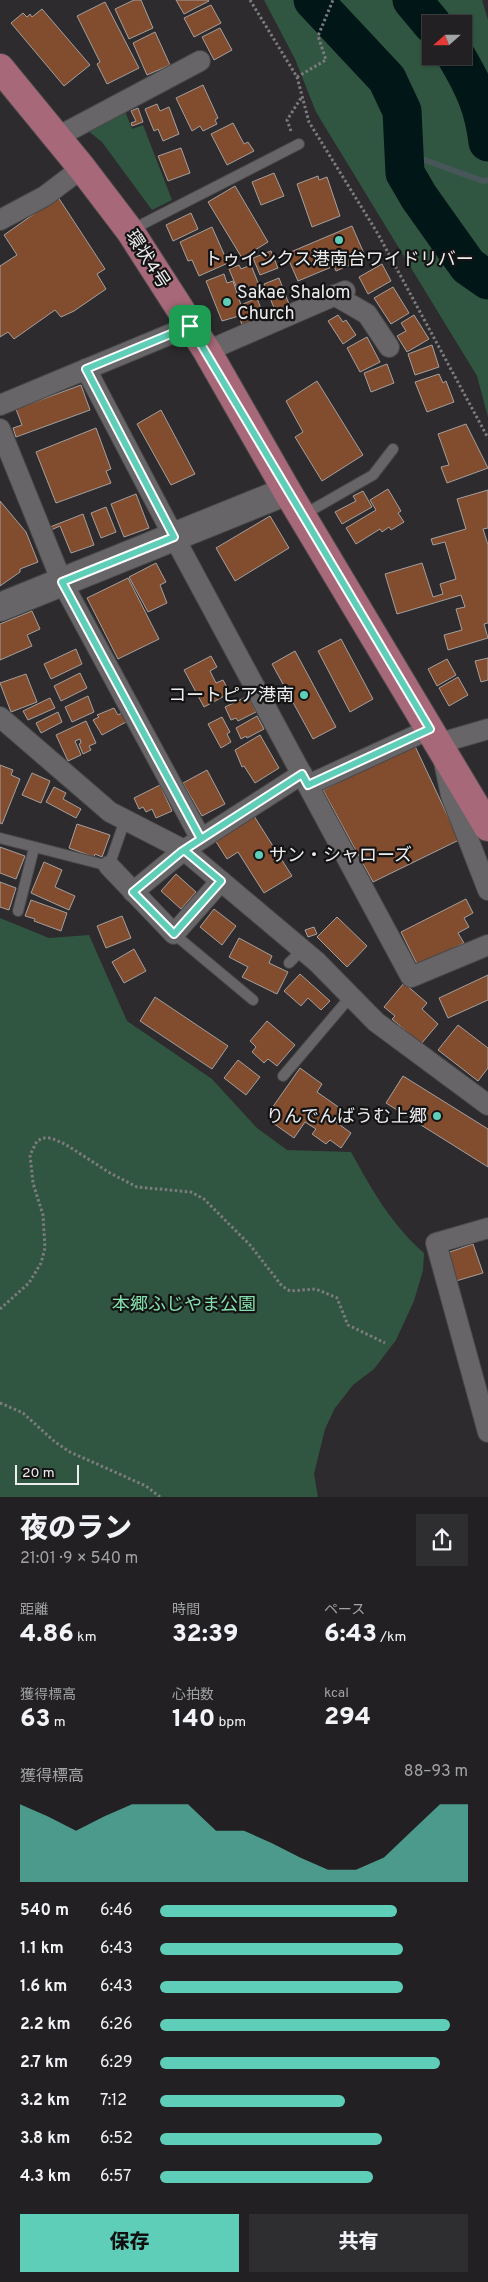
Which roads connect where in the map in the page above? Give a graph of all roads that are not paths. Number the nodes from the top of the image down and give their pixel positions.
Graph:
1 (200, 61) dead end
2 (0, 68) edge
3 (57, 137) junction
4 (299, 144) dead end
5 (82, 168) junction
6 (0, 220) edge
7 (130, 231) junction
8 (190, 326) junction
9 (389, 347) dead end
10 (207, 351) junction
11 (86, 369) junction
12 (0, 405) edge
13 (0, 429) edge
14 (393, 449) dead end
15 (288, 492) junction
16 (302, 516) junction
17 (174, 537) junction
18 (62, 582) junction
19 (0, 607) edge
20 (0, 717) edge
21 (488, 728) edge
22 (435, 736) junction
23 (305, 780) junction
24 (125, 820) junction
25 (488, 827) edge
26 (0, 838) edge
27 (189, 847) junction
28 (34, 848) junction
29 (109, 866) junction
30 (220, 882) junction
31 (488, 890) edge
32 (133, 892) junction
33 (18, 911) dead end
34 (174, 934) junction
35 (488, 945) edge
36 (350, 997) junction
37 (253, 1000) dead end
38 (283, 1076) dead end
39 (488, 1105) edge
40 (488, 1228) edge
41 (488, 1432) edge

1 - 3 street
2 - 3 main road, 環状4号
3 - 5 main road, 環状4号
4 - 7 lane
5 - 6 street
5 - 7 main road, 環状4号
7 - 8 main road, 環状4号
8 - 10 main road, 環状4号
8 - 11 street
9 - 10 street
10 - 15 main road, 環状4号
11 - 12 street
11 - 17 street
13 - 18 street
14 - 16 lane
15 - 16 main road, 環状4号
15 - 17 street
16 - 22 main road, 環状4号
17 - 18 street
17 - 23 street
18 - 19 street
18 - 27 street
20 - 24 street
21 - 22 street
22 - 23 street
22 - 25 main road, 環状4号
22 - 31 street
23 - 27 street
23 - 35 street
24 - 27 street
24 - 29 lane
26 - 28 lane
27 - 30 street
27 - 32 street
28 - 29 lane
28 - 33 lane
29 - 32 street
30 - 34 street
30 - 36 street
32 - 34 street
34 - 37 lane
36 - 38 lane
36 - 39 street
40 - 41 street

